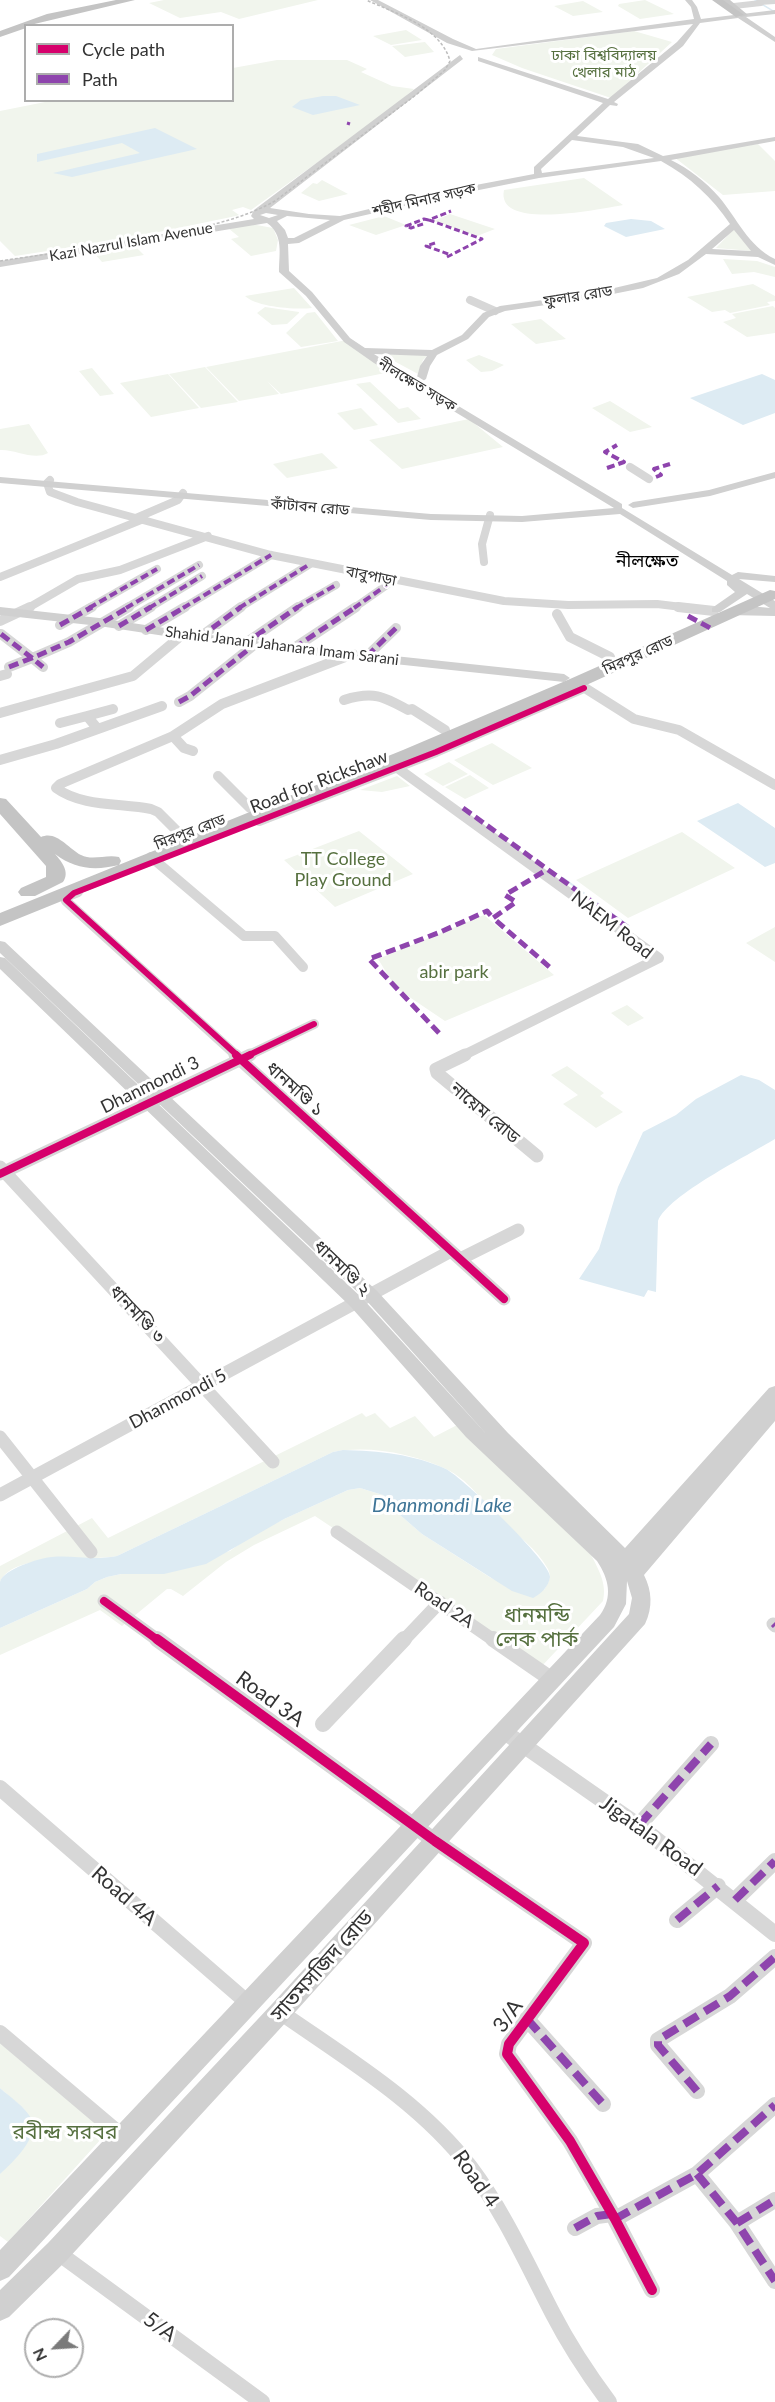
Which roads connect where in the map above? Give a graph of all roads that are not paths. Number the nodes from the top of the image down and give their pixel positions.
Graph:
1 (130, 0) edge
2 (143, 0) edge
3 (366, 0) edge
4 (373, 0) edge
5 (688, 0) edge
6 (721, 0) edge
7 (775, 1) edge
8 (760, 3) edge
9 (774, 13) edge
10 (741, 15) junction
11 (699, 22) junction
12 (34, 24) edge
13 (24, 27) edge
14 (0, 37) edge
15 (775, 38) edge
16 (475, 55) junction
17 (612, 103) junction
18 (572, 138) junction
19 (775, 138) edge
20 (665, 156) junction
21 (540, 177) junction
22 (286, 195) junction
23 (271, 215) junction
24 (337, 218) junction
25 (734, 225) junction
26 (291, 241) junction
27 (706, 251) junction
28 (758, 254) junction
29 (0, 262) edge
30 (775, 262) edge
31 (470, 300) dead end
32 (325, 308) junction
33 (495, 310) junction
34 (366, 351) junction
35 (434, 353) junction
36 (418, 380) junction
37 (630, 467) dead end
38 (775, 475) edge
39 (0, 478) edge
40 (649, 478) dead end
41 (49, 481) junction
42 (775, 481) edge
43 (182, 495) junction
44 (626, 508) junction
45 (490, 517) junction
46 (138, 519) junction
47 (208, 536) junction
48 (271, 555) junction
49 (484, 562) dead end
50 (310, 564) junction
51 (706, 564) junction
52 (199, 565) dead end
53 (157, 569) dead end
54 (202, 576) dead end
55 (738, 576) junction
56 (0, 577) edge
57 (394, 580) junction
58 (336, 585) dead end
59 (770, 595) edge
60 (0, 611) edge
61 (721, 611) junction
62 (19, 613) junction
63 (557, 615) dead end
64 (0, 621) edge
65 (66, 622) junction
66 (99, 622) junction
67 (119, 626) junction
68 (396, 628) dead end
69 (146, 630) junction
70 (1, 634) edge
71 (182, 635) junction
72 (200, 637) junction
73 (249, 644) junction
74 (294, 648) junction
75 (353, 654) junction
76 (367, 656) junction
77 (610, 657) junction
78 (32, 658) junction
79 (43, 667) dead end
80 (5, 672) edge
81 (575, 683) junction
82 (344, 700) dead end
83 (178, 702) dead end
84 (162, 706) dead end
85 (114, 709) dead end
86 (0, 713) edge
87 (87, 716) junction
88 (60, 723) dead end
89 (96, 728) junction
90 (445, 730) junction
91 (173, 736) junction
92 (193, 751) dead end
93 (0, 760) edge
94 (388, 762) junction
95 (218, 776) dead end
96 (0, 784) edge
97 (775, 785) edge
98 (0, 803) edge
99 (246, 804) junction
100 (177, 831) junction
101 (48, 840) junction
102 (153, 859) junction
103 (112, 861) junction
104 (82, 879) junction
105 (0, 904) edge
106 (0, 920) edge
107 (0, 945) edge
108 (0, 961) edge
109 (303, 967) dead end
110 (314, 1024) dead end
111 (240, 1059) junction
112 (436, 1070) joint
113 (154, 1100) junction
114 (537, 1156) dead end
115 (2, 1171) edge
116 (518, 1230) dead end
117 (455, 1255) junction
118 (364, 1299) junction
119 (504, 1299) dead end
120 (204, 1385) junction
121 (775, 1393) edge
122 (768, 1411) edge
123 (0, 1437) edge
124 (273, 1462) dead end
125 (33, 1477) junction
126 (0, 1495) edge
127 (337, 1532) dead end
128 (91, 1552) dead end
129 (625, 1569) junction
130 (104, 1601) dead end
131 (440, 1602) junction
132 (638, 1618) joint
133 (551, 1679) junction
134 (322, 1724) dead end
135 (503, 1731) junction
136 (523, 1744) junction
137 (711, 1744) dead end
138 (0, 1788) edge
139 (639, 1825) junction
140 (414, 1826) junction
141 (435, 1841) junction
142 (775, 1861) edge
143 (718, 1886) junction
144 (735, 1900) junction
145 (677, 1920) dead end
146 (775, 1934) edge
147 (584, 1943) joint
148 (775, 1957) edge
149 (248, 2003) junction
150 (280, 2012) junction
151 (527, 2019) junction
152 (0, 2032) edge
153 (697, 2091) dead end
154 (603, 2104) dead end
155 (775, 2105) edge
156 (123, 2137) junction
157 (697, 2174) junction
158 (775, 2200) edge
159 (614, 2216) junction
160 (736, 2223) junction
161 (574, 2228) dead end
162 (57, 2252) junction
163 (0, 2268) edge
164 (775, 2281) edge
165 (652, 2290) dead end
166 (0, 2308) edge
167 (262, 2402) edge
168 (609, 2402) edge

1 - 14 highway
2 - 12 highway
3 - 16 main road
4 - 16 main road
5 - 11 main road
6 - 10 highway
7 - 8 street
8 - 9 street
8 - 10 street
9 - 10 main road
10 - 11 main road
10 - 15 main road
11 - 16 main road
11 - 17 main road
13 - 14 highway
16 - 17 main road
16 - 22 main road, Kazi Nazrul Islam Avenue
17 - 18 main road
18 - 20 main road
18 - 21 main road
19 - 20 main road, শহীদ মিনার সড়ক
20 - 21 main road, শহীদ মিনার সড়ক
20 - 25 main road
21 - 24 main road, শহীদ মিনার সড়ক
22 - 23 main road, Kazi Nazrul Islam Avenue
22 - 23 main road, Kazi Nazrul Islam Avenue
23 - 24 main road, শহীদ মিনার সড়ক
23 - 26 main road
23 - 29 main road, Kazi Nazrul Islam Avenue
24 - 26 main road, শহীদ মিনার সড়ক
25 - 27 main road, ফুলার রোড
25 - 28 main road
26 - 32 main road, নীলক্ষেত সড়ক
26 - 32 main road, নীলক্ষেত সড়ক
27 - 28 main road
27 - 33 main road, ফুলার রোড
28 - 30 main road
31 - 33 street
32 - 34 main road, নীলক্ষেত সড়ক
33 - 35 main road
34 - 35 main road
34 - 36 main road, নীলক্ষেত সড়ক
35 - 36 main road
36 - 44 main road, নীলক্ষেত সড়ক
37 - 40 street
38 - 44 main road
39 - 41 main road, কাঁটাবন রোড
41 - 43 main road, কাঁটাবন রোড
41 - 46 street, বাবুপাড়া
42 - 44 main road
43 - 45 main road, কাঁটাবন রোড
43 - 46 street
44 - 45 main road, কাঁটাবন রোড
44 - 51 main road
44 - 55 main road, নীলক্ষেত সড়ক
45 - 49 street
46 - 47 street, বাবুপাড়া
46 - 56 street
47 - 48 street, বাবুপাড়া
47 - 62 street
48 - 50 street, বাবুপাড়া
48 - 69 street
50 - 57 street, বাবুপাড়া
50 - 72 street
51 - 59 main road
51 - 61 main road
52 - 66 street
53 - 65 street
54 - 67 street
55 - 59 main road
55 - 59 main road, নীলক্ষেত সড়ক
57 - 61 street, বাবুপাড়া
57 - 74 street
58 - 73 street
59 - 61 highway, মিরপুর রোড
60 - 62 main road, Shahid Janani Jahanara Imam Sarani
61 - 77 highway, মিরপুর রোড
61 - 81 highway, মিরপুর রোড
62 - 64 street
62 - 65 main road, Shahid Janani Jahanara Imam Sarani
63 - 77 street
65 - 66 main road, Shahid Janani Jahanara Imam Sarani
66 - 67 main road, Shahid Janani Jahanara Imam Sarani
66 - 78 street
67 - 69 main road, Shahid Janani Jahanara Imam Sarani
68 - 76 street
69 - 71 main road, Shahid Janani Jahanara Imam Sarani
70 - 78 street
71 - 72 main road, Shahid Janani Jahanara Imam Sarani
71 - 86 street
72 - 73 main road, Shahid Janani Jahanara Imam Sarani
73 - 74 main road, Shahid Janani Jahanara Imam Sarani
73 - 83 street
74 - 75 main road, Shahid Janani Jahanara Imam Sarani
75 - 76 main road, Shahid Janani Jahanara Imam Sarani
75 - 91 street
76 - 81 main road, Shahid Janani Jahanara Imam Sarani
77 - 81 highway, মিরপুর রোড
78 - 79 street
78 - 80 street
81 - 90 highway, মিরপুর রোড
81 - 94 highway, মিরপুর রোড
81 - 97 street
82 - 90 street
84 - 89 street
85 - 87 street
87 - 88 street
87 - 89 street
89 - 93 street
90 - 94 highway, মিরপুর রোড
91 - 92 street
91 - 100 street
94 - 99 highway, মিরপুর রোড
94 - 102 highway, মিরপুর রোড
94 - 112 street, NAEM Road
95 - 99 street
96 - 101 highway
98 - 105 highway
99 - 100 highway, মিরপুর রোড
100 - 103 highway, মিরপুর রোড
101 - 103 highway
101 - 104 highway
102 - 104 highway, মিরপুর রোড
102 - 109 street
102 - 111 street, ধানমণ্ডি ১
103 - 104 highway, মিরপুর রোড
104 - 105 highway, মিরপুর রোড
104 - 106 highway, মিরপুর রোড
107 - 113 main road, ধানমণ্ডি ২
108 - 113 main road, ধানমণ্ডি ২
110 - 111 street, Dhanmondi 3
111 - 113 street, Dhanmondi 3
111 - 117 street, ধানমণ্ডি ১
112 - 114 street, নায়েম রোড
113 - 115 street, Dhanmondi 3
113 - 118 main road, ধানমণ্ডি ২
115 - 120 street, ধানমণ্ডি ৩
116 - 117 street, Dhanmondi 5
117 - 118 street, Dhanmondi 5
117 - 119 street, ধানমণ্ডি ১
118 - 120 street, Dhanmondi 5
118 - 129 main road, ধানমণ্ডি ২
120 - 124 street, ধানমণ্ডি ৩
120 - 125 street, Dhanmondi 5
121 - 122 main road
122 - 129 main road
123 - 125 street
125 - 126 street, Dhanmondi 5
125 - 128 street
127 - 131 street, Road 2A
129 - 132 main road, ধানমণ্ডি ২
129 - 133 main road, সাতমসজিদ রোড
130 - 140 street, Road 3A
131 - 133 street, Road 2A
131 - 134 street
132 - 136 main road, সাতমসজিদ রোড
133 - 135 main road, সাতমসজিদ রোড
135 - 136 street, Jigatala Road
135 - 140 main road, সাতমসজিদ রোড
136 - 139 street, Jigatala Road
136 - 141 main road, সাতমসজিদ রোড
137 - 139 street
138 - 149 street, Road 4A
139 - 143 street, Jigatala Road
140 - 141 street, Road 3A
140 - 149 main road, সাতমসজিদ রোড
141 - 147 street, Road 3A
141 - 150 main road, সাতমসজিদ রোড
142 - 144 street
143 - 144 street, Jigatala Road
143 - 145 street
144 - 146 street, Jigatala Road
147 - 151 street, 3/A
148 - 153 street
149 - 156 main road, সাতমসজিদ রোড
150 - 162 main road, সাতমসজিদ রোড
150 - 168 street, Road 4
151 - 154 street
151 - 159 street, 3/A
152 - 156 street
155 - 157 street
156 - 163 main road, সাতমসজিদ রোড
157 - 159 street
157 - 160 street
158 - 160 street
159 - 161 street
159 - 165 street
160 - 164 street
162 - 166 main road, সাতমসজিদ রোড
162 - 167 street, 5/A

